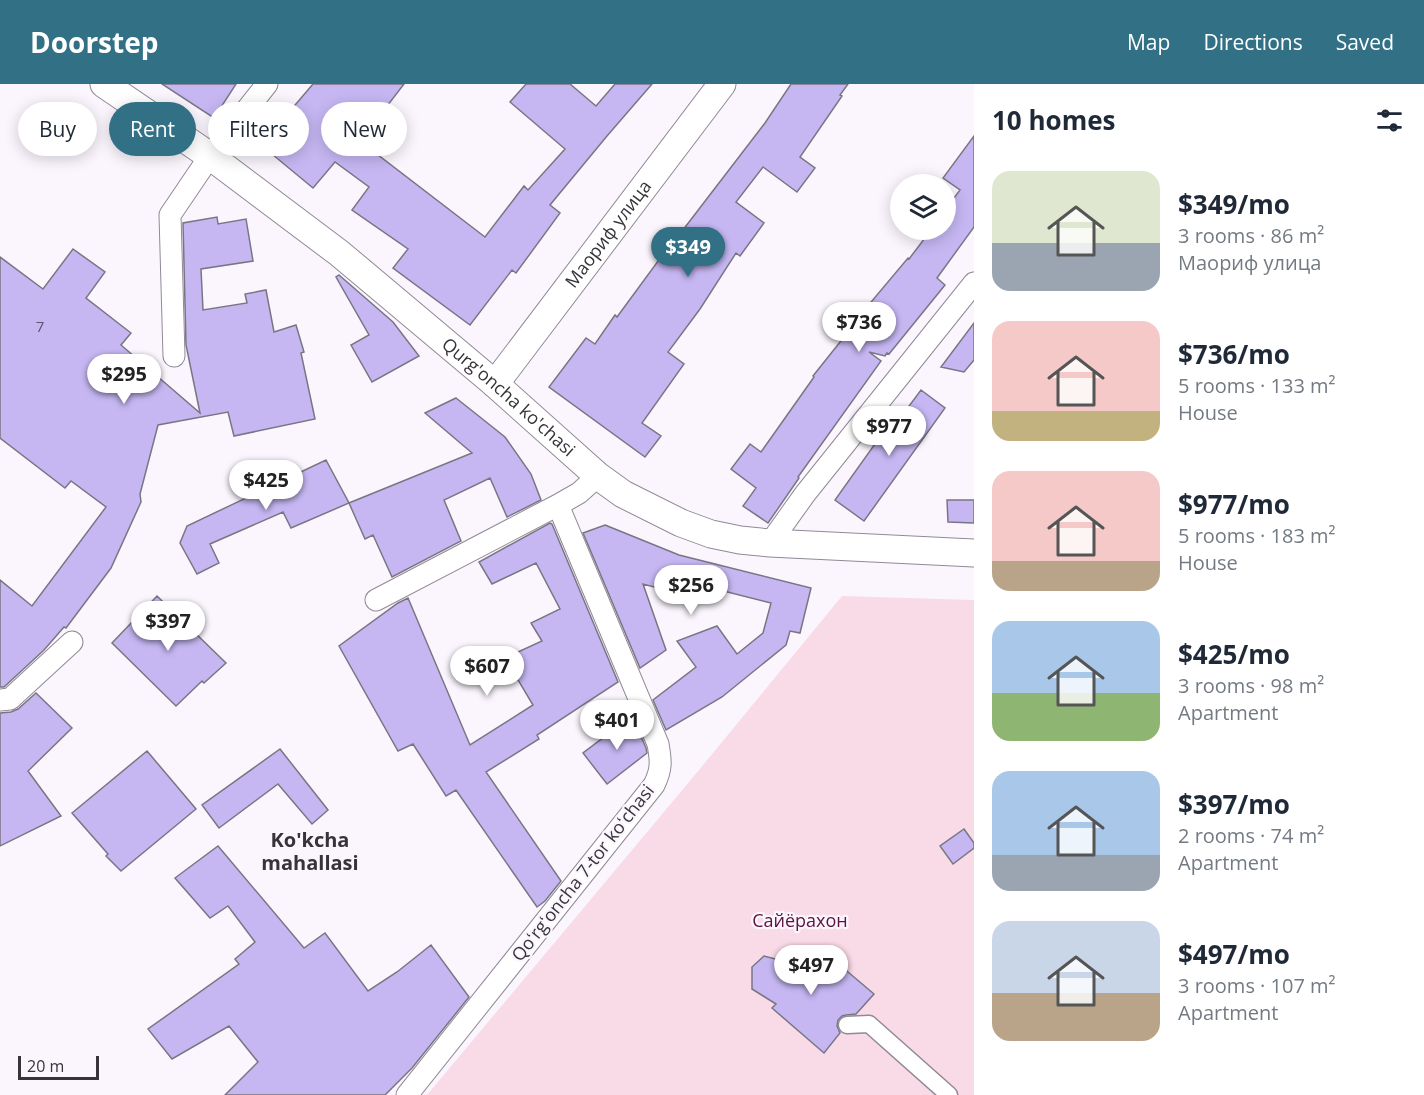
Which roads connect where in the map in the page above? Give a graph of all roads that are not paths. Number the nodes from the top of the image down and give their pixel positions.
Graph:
1 (104, 84) edge
2 (267, 84) edge
3 (722, 84) edge
4 (253, 102) edge
5 (208, 155) edge
6 (210, 156) joint
7 (974, 283) edge
8 (174, 356) dead end
9 (495, 384) junction
10 (598, 476) junction
11 (558, 505) junction
12 (770, 543) junction
13 (974, 553) edge
14 (376, 600) dead end
15 (72, 642) dead end
16 (0, 700) edge
17 (847, 1025) dead end
18 (407, 1095) edge
19 (949, 1095) edge

1 - 5 street, Qurg'oncha ko'chasi
2 - 4 street
3 - 9 street, Маориф улица
6 - 8 street
6 - 9 street, Qurg'oncha ko'chasi
7 - 12 street
9 - 10 street, Qurg'oncha ko'chasi
10 - 11 street
10 - 12 street, Qurg'oncha ko'chasi
11 - 14 street
11 - 18 street, Qoʻrgʻoncha 7-tor koʻchasi
12 - 13 street, Qurg'oncha ko'chasi
15 - 16 street
17 - 19 street

